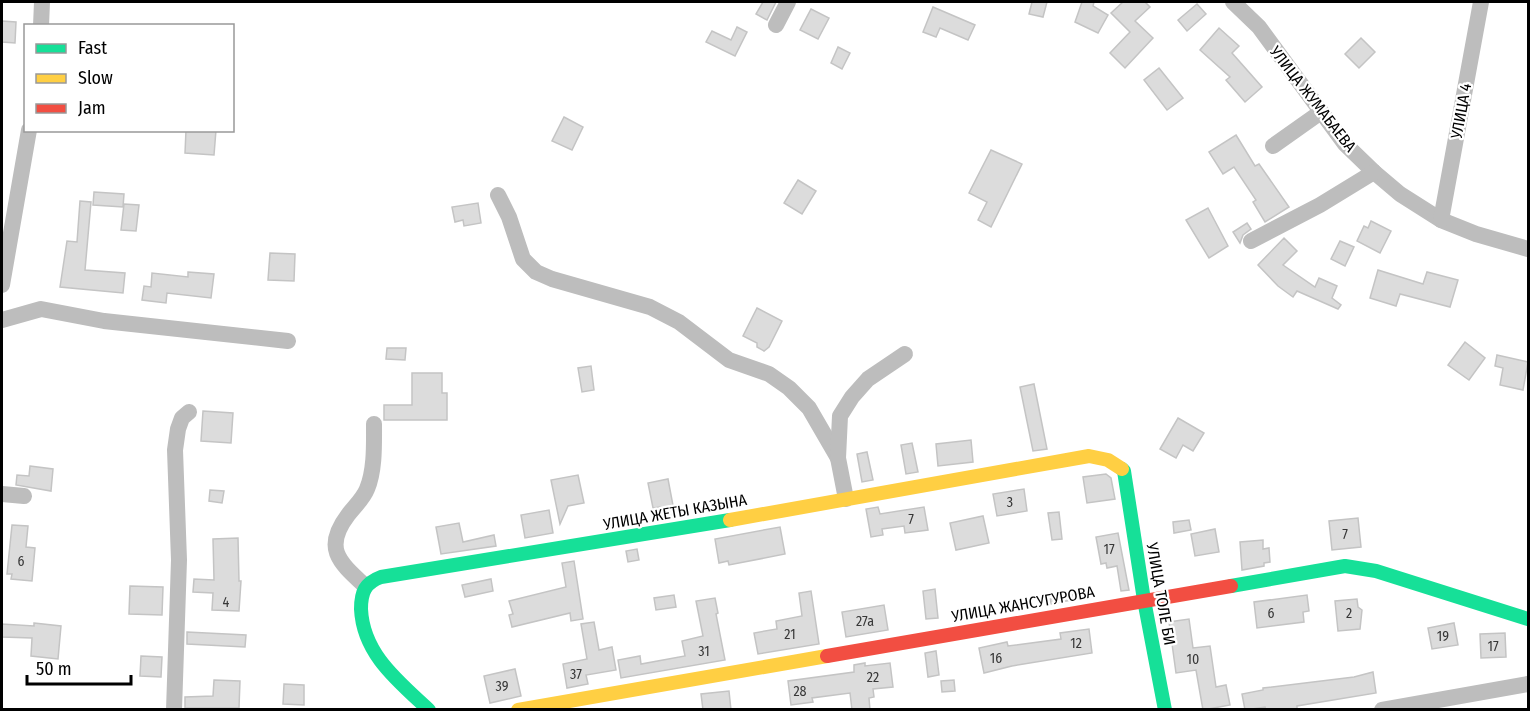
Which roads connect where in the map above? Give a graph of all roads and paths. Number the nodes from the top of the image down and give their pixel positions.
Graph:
1 (42, 2) edge
2 (788, 2) edge
3 (1233, 2) edge
4 (1481, 2) edge
5 (40, 24) edge
6 (776, 25) dead end
7 (1321, 112) junction
8 (29, 132) edge
9 (1273, 146) dead end
10 (1374, 172) junction
11 (498, 195) dead end
12 (1441, 220) junction
13 (1251, 241) dead end
14 (1528, 249) edge
15 (2, 285) edge
16 (2, 320) edge
17 (288, 341) dead end
18 (906, 354) dead end
19 (189, 412) dead end
20 (374, 424) dead end
21 (838, 458) junction
22 (1126, 484) joint
23 (2, 494) edge
24 (24, 496) dead end
25 (846, 499) junction
26 (364, 585) junction
27 (1144, 600) junction
28 (1528, 619) edge
29 (1528, 684) edge
30 (174, 710) edge
31 (429, 710) edge
32 (518, 710) edge
33 (1165, 710) edge
34 (1382, 710) edge

1 - 5 street
2 - 6 street
3 - 7 street, УЛИЦА ЖУМАБАЕВА
4 - 12 street, УЛИЦА 4
7 - 9 street
7 - 10 street, УЛИЦА ЖУМАБАЕВА
8 - 15 street
10 - 12 street, УЛИЦА ЖУМАБАЕВА
10 - 13 street
11 - 21 street
12 - 14 street, УЛИЦА ЖУМАБАЕВА
16 - 17 street
18 - 21 street
19 - 30 street
20 - 26 street
21 - 25 street
22 - 25 street, УЛИЦА ЖЕТЫ КАЗЫНА
22 - 27 street, УЛИЦА ТОЛЕ БИ
23 - 24 street
25 - 26 street, УЛИЦА ЖЕТЫ КАЗЫНА
26 - 31 street
27 - 28 street, УЛИЦА ЖАНСУГУРОВА
27 - 32 street, УЛИЦА ЖАНСУГУРОВА
27 - 33 street, УЛИЦА ТОЛЕ БИ
29 - 34 street

